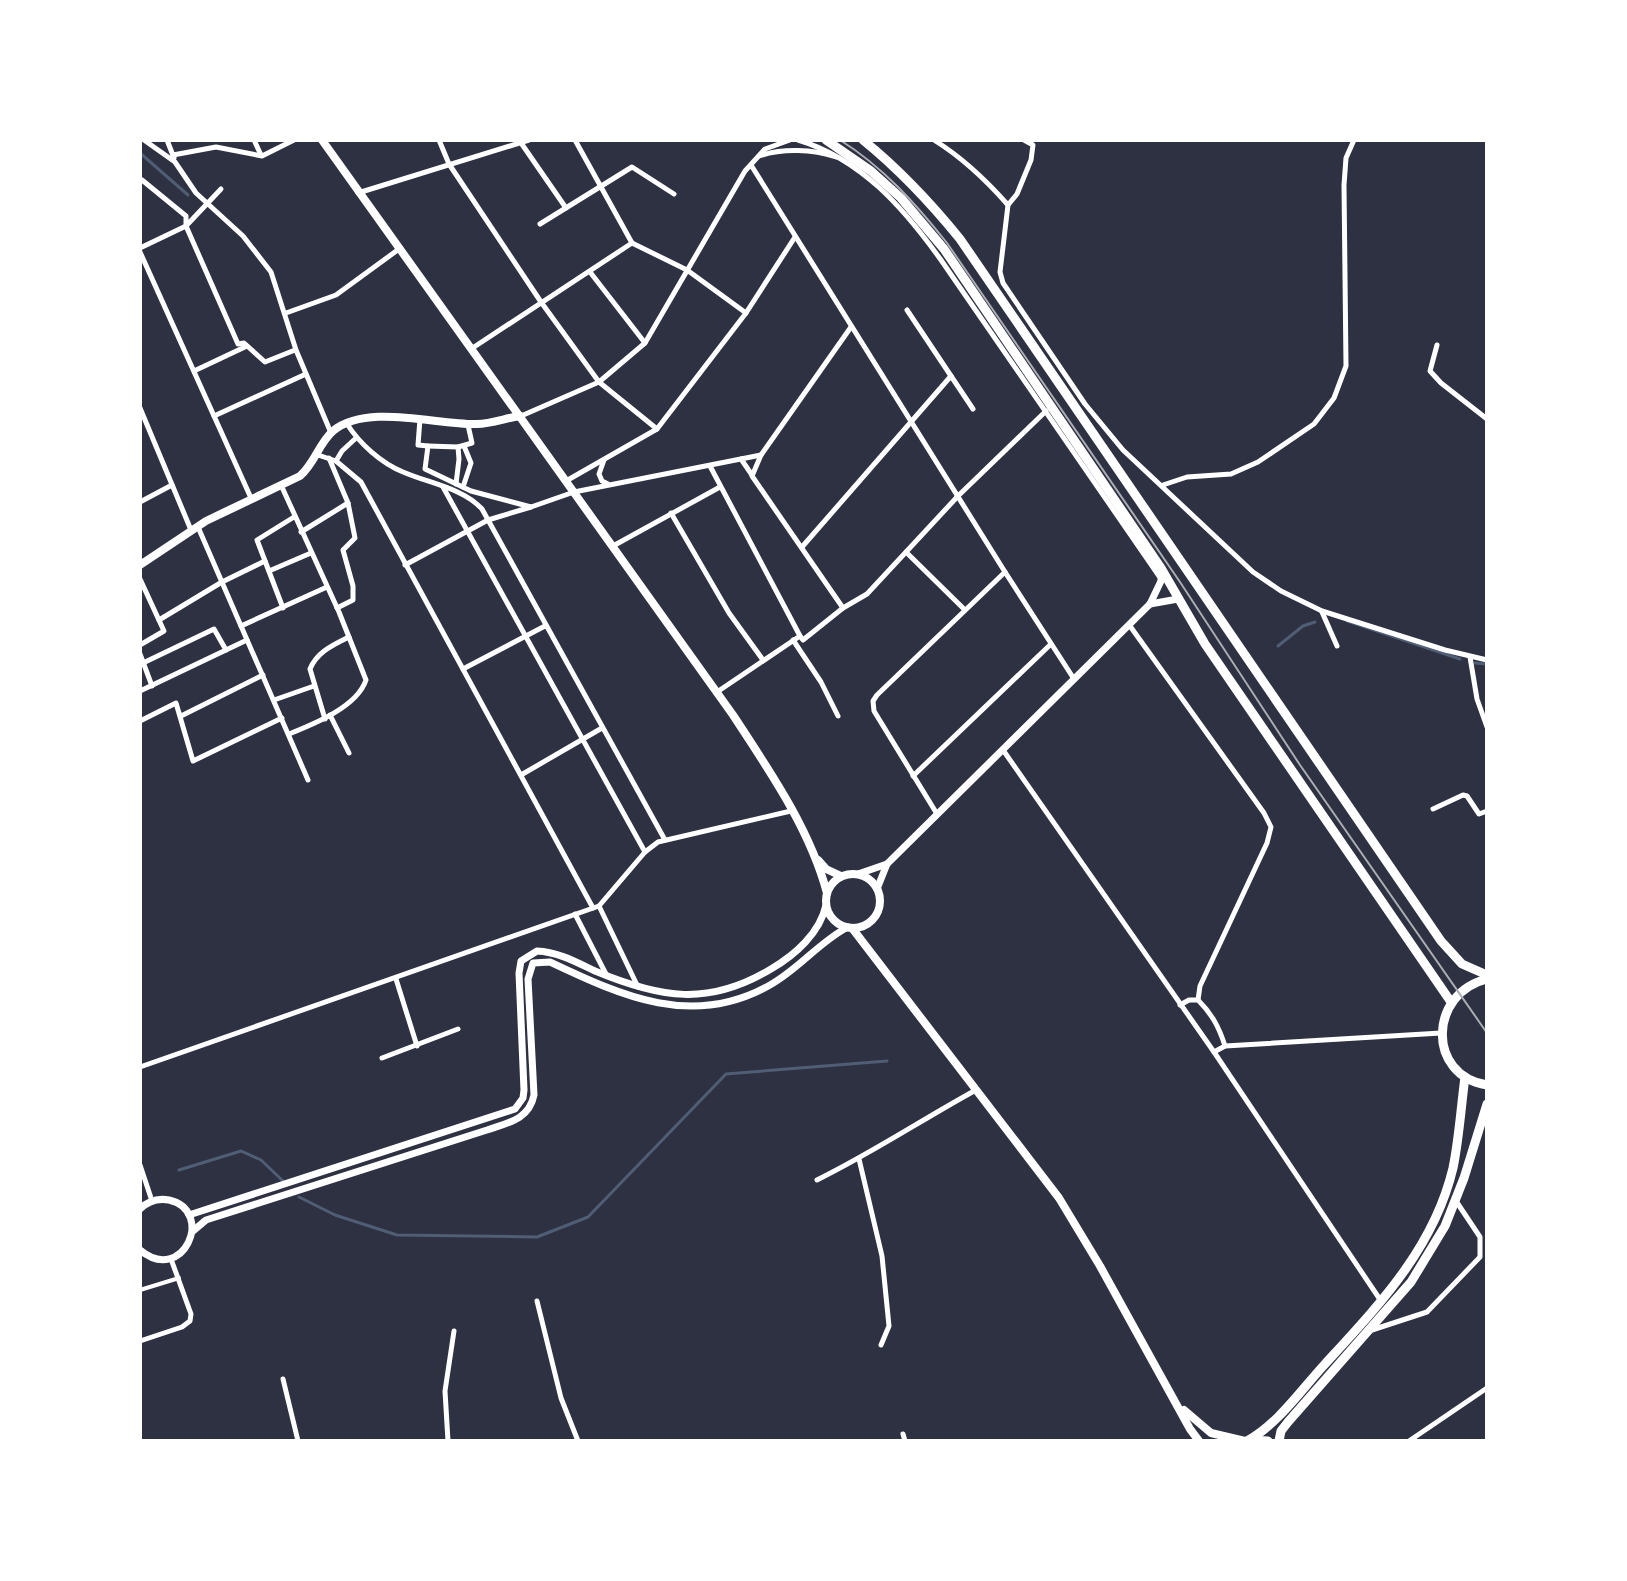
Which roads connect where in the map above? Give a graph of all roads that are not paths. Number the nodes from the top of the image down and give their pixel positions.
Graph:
1 (144, 140) edge
2 (167, 140) edge
3 (254, 140) edge
4 (294, 140) edge
5 (322, 140) edge
6 (439, 140) edge
7 (529, 140) edge
8 (575, 140) edge
9 (767, 140) edge
10 (790, 140) edge
11 (798, 140) edge
12 (826, 140) edge
13 (863, 140) edge
14 (934, 140) edge
15 (1024, 140) edge
16 (1354, 140) edge
17 (519, 141) edge
18 (765, 149) junction
19 (262, 156) junction
20 (758, 157) junction
21 (174, 158) junction
22 (851, 163) junction
23 (449, 164) junction
24 (751, 165) junction
25 (142, 180) dead end
26 (600, 187) junction
27 (221, 189) dead end
28 (358, 193) junction
29 (674, 194) dead end
30 (207, 205) junction
31 (1008, 205) junction
32 (566, 208) junction
33 (540, 224) dead end
34 (186, 226) junction
35 (795, 237) junction
36 (632, 243) junction
37 (399, 249) junction
38 (140, 250) edge
39 (687, 270) junction
40 (590, 272) junction
41 (541, 302) junction
42 (907, 310) dead end
43 (286, 313) junction
44 (746, 313) junction
45 (851, 327) junction
46 (645, 343) junction
47 (1437, 345) dead end
48 (247, 346) junction
49 (471, 349) junction
50 (296, 350) junction
51 (194, 371) junction
52 (306, 374) junction
53 (951, 376) junction
54 (599, 382) junction
55 (140, 408) edge
56 (973, 409) dead end
57 (1046, 411) junction
58 (214, 416) junction
59 (520, 416) junction
60 (420, 419) junction
61 (1487, 419) edge
62 (910, 421) junction
63 (346, 423) junction
64 (468, 424) junction
65 (657, 429) junction
66 (331, 433) junction
67 (356, 438) junction
68 (428, 446) junction
69 (461, 446) junction
70 (318, 455) junction
71 (761, 455) junction
72 (329, 457) junction
73 (604, 459) junction
74 (741, 459) junction
75 (336, 461) junction
76 (710, 466) junction
77 (752, 476) junction
78 (566, 481) junction
79 (456, 484) junction
80 (172, 485) junction
81 (281, 485) junction
82 (610, 485) junction
83 (1163, 485) junction
84 (443, 486) junction
85 (463, 487) junction
86 (720, 487) junction
87 (574, 492) junction
88 (958, 496) junction
89 (251, 498) junction
90 (140, 502) edge
91 (348, 503) junction
92 (531, 507) junction
93 (671, 513) junction
94 (294, 517) junction
95 (488, 520) junction
96 (195, 529) junction
97 (468, 531) junction
98 (301, 532) junction
99 (613, 546) junction
100 (801, 548) junction
101 (906, 552) junction
102 (311, 553) junction
103 (265, 561) junction
104 (140, 565) edge
105 (405, 565) junction
106 (269, 571) junction
107 (1005, 572) junction
108 (140, 579) edge
109 (222, 582) junction
110 (1166, 584) junction
111 (327, 587) junction
112 (1178, 599) junction
113 (1150, 604) junction
114 (283, 608) junction
115 (337, 608) junction
116 (843, 608) junction
117 (965, 610) junction
118 (1322, 611) junction
119 (159, 620) junction
120 (241, 626) junction
121 (545, 626) junction
122 (1130, 626) junction
123 (525, 636) junction
124 (800, 636) junction
125 (349, 637) junction
126 (247, 640) junction
127 (793, 640) junction
128 (1051, 644) junction
129 (140, 645) edge
130 (1337, 646) dead end
131 (226, 650) junction
132 (140, 654) edge
133 (1470, 657) junction
134 (763, 660) junction
135 (1487, 660) edge
136 (143, 663) junction
137 (463, 669) junction
138 (263, 675) junction
139 (1075, 680) junction
140 (152, 686) junction
141 (315, 686) junction
142 (140, 691) edge
143 (717, 692) junction
144 (274, 700) junction
145 (181, 716) junction
146 (838, 716) dead end
147 (327, 717) junction
148 (282, 718) junction
149 (140, 721) edge
150 (1487, 727) edge
151 (602, 728) junction
152 (289, 734) junction
153 (583, 739) junction
154 (1003, 750) junction
155 (349, 753) dead end
156 (521, 775) junction
157 (913, 776) junction
158 (308, 780) dead end
159 (1433, 809) dead end
160 (791, 811) junction
161 (1487, 811) edge
162 (937, 814) junction
163 (665, 840) junction
164 (645, 852) junction
165 (815, 856) junction
166 (887, 864) junction
167 (858, 874) junction
168 (841, 876) junction
169 (877, 889) junction
170 (827, 893) junction
171 (826, 905) junction
172 (596, 907) junction
173 (575, 914) junction
174 (867, 924) junction
175 (850, 928) junction
176 (869, 951) junction
177 (607, 976) junction
178 (1487, 977) edge
179 (396, 979) junction
180 (638, 988) junction
181 (1198, 1000) junction
182 (1451, 1002) junction
183 (1180, 1005) junction
184 (458, 1029) dead end
185 (1441, 1033) junction
186 (417, 1046) junction
187 (1225, 1046) junction
188 (1214, 1052) junction
189 (382, 1058) dead end
190 (140, 1067) edge
191 (1465, 1077) junction
192 (1487, 1085) edge
193 (977, 1090) junction
194 (1487, 1104) edge
195 (1487, 1133) edge
196 (1475, 1142) junction
197 (859, 1159) junction
198 (140, 1165) edge
199 (817, 1180) dead end
200 (1455, 1200) junction
201 (152, 1201) junction
202 (140, 1209) edge
203 (189, 1215) junction
204 (193, 1231) junction
205 (140, 1250) edge
206 (171, 1259) junction
207 (179, 1278) junction
208 (140, 1290) edge
209 (537, 1301) dead end
210 (1381, 1302) junction
211 (454, 1331) dead end
212 (1367, 1331) junction
213 (140, 1341) edge
214 (881, 1345) dead end
215 (283, 1379) dead end
216 (1487, 1388) edge
217 (1177, 1402) junction
218 (903, 1434) dead end
219 (298, 1441) edge
220 (448, 1441) edge
221 (578, 1441) edge
222 (905, 1441) edge
223 (1199, 1441) edge
224 (1247, 1441) edge
225 (1268, 1441) edge
226 (1279, 1441) edge
227 (1409, 1441) edge

1 - 21 street
2 - 21 street
3 - 19 street
4 - 19 street
5 - 28 main road
6 - 23 street
7 - 17 street
8 - 26 street
9 - 18 street
10 - 18 street
11 - 22 street
12 - 110 main road
13 - 178 main road
14 - 31 street
15 - 31 street
16 - 83 street
17 - 23 street
17 - 32 street
18 - 20 street
19 - 21 street
20 - 22 street
20 - 24 street
21 - 30 street
22 - 57 street
23 - 28 street
23 - 41 street
24 - 35 street
24 - 39 street
25 - 34 street
26 - 29 street
26 - 32 street
26 - 36 street
27 - 30 street
28 - 37 main road
30 - 34 street
30 - 43 street
31 - 83 street
32 - 33 street
34 - 38 street
34 - 48 street
35 - 44 street
35 - 45 street
36 - 39 street
36 - 40 street
37 - 43 street
37 - 49 main road
38 - 51 street
39 - 44 street
39 - 46 street
40 - 41 street
40 - 46 street
41 - 49 street
41 - 54 street
42 - 53 street
43 - 50 street
44 - 65 street
45 - 62 street
45 - 71 street
46 - 54 street
47 - 61 street
48 - 50 street
48 - 51 street
49 - 59 main road
50 - 52 street
51 - 58 street
52 - 58 street
52 - 66 street
53 - 56 street
53 - 62 street
54 - 59 street
54 - 65 street
55 - 80 street
57 - 88 street
57 - 110 street
58 - 89 street
59 - 64 main road
59 - 78 main road
60 - 63 main road
60 - 64 main road
60 - 68 street
62 - 88 street
62 - 100 street
63 - 66 main road
63 - 67 street
64 - 69 street
65 - 73 street
66 - 70 main road
67 - 75 street
67 - 84 street
68 - 69 street
68 - 79 street
69 - 79 street
69 - 85 street
70 - 72 street
70 - 81 main road
71 - 74 street
71 - 77 street
72 - 75 street
72 - 91 street
73 - 78 street
73 - 82 street
74 - 76 street
74 - 77 street
75 - 105 street
76 - 82 street
76 - 86 street
77 - 100 street
78 - 87 main road
79 - 85 street
80 - 90 street
80 - 96 street
81 - 89 main road
81 - 94 street
82 - 87 street
83 - 118 street
84 - 95 street
84 - 97 street
85 - 92 street
86 - 93 street
86 - 124 street
87 - 92 street
87 - 99 main road
88 - 101 street
88 - 107 street
89 - 96 main road
91 - 98 street
91 - 115 street
92 - 95 street
93 - 99 street
93 - 134 street
94 - 98 street
94 - 103 street
95 - 97 street
95 - 121 street
96 - 104 main road
96 - 109 street
97 - 105 street
97 - 123 street
98 - 102 street
99 - 143 main road
100 - 116 street
101 - 116 street
101 - 117 street
102 - 106 street
102 - 111 street
103 - 106 street
103 - 109 street
105 - 137 street
106 - 114 street
107 - 117 street
107 - 128 street
108 - 119 street
109 - 119 street
109 - 120 street
110 - 112 main road
110 - 113 street
111 - 114 street
111 - 115 street
112 - 113 street
112 - 182 main road
113 - 122 street
114 - 120 street
115 - 125 street
116 - 124 street
117 - 157 street
118 - 130 street
118 - 133 street
119 - 129 street
120 - 126 street
121 - 123 street
121 - 151 street
122 - 139 street
122 - 181 street
123 - 137 street
123 - 153 street
124 - 127 street
125 - 141 street
125 - 147 street
126 - 131 street
126 - 138 street
127 - 134 street
127 - 146 street
128 - 139 street
128 - 157 street
131 - 136 street
131 - 140 street
132 - 136 street
133 - 135 street
133 - 150 street
134 - 143 street
136 - 140 street
137 - 156 street
138 - 144 street
138 - 145 street
139 - 154 street
140 - 142 street
141 - 144 street
141 - 147 street
143 - 160 main road
144 - 148 street
145 - 148 street
145 - 149 street
147 - 152 street
147 - 155 street
148 - 152 street
151 - 153 street
151 - 163 street
152 - 158 street
153 - 156 street
153 - 164 street
154 - 162 street
154 - 183 street
156 - 172 street
157 - 162 street
159 - 161 street
160 - 163 street
160 - 165 main road
162 - 166 street
163 - 164 street
164 - 172 street
165 - 168 main road
165 - 170 main road
166 - 167 street
166 - 169 street
167 - 168 main road
167 - 169 main road
168 - 170 main road
169 - 174 main road
170 - 171 main road
171 - 175 main road
171 - 180 street
172 - 173 street
172 - 180 street
173 - 177 street
173 - 179 street
174 - 175 main road
174 - 176 main road
175 - 176 main road
175 - 204 street
176 - 193 main road
177 - 180 street
177 - 203 street
178 - 182 main road
179 - 186 street
179 - 190 street
181 - 183 street
181 - 187 street
182 - 185 main road
183 - 188 street
184 - 186 street
185 - 187 street
185 - 191 main road
186 - 189 street
187 - 188 street
188 - 210 street
191 - 192 main road
191 - 210 main road
193 - 197 street
193 - 217 main road
194 - 196 main road
195 - 196 main road
196 - 200 main road
197 - 199 street
197 - 214 street
198 - 201 street
200 - 212 main road
200 - 212 street
201 - 202 street
201 - 203 street
203 - 204 street
204 - 206 street
205 - 206 street
206 - 207 street
207 - 208 street
207 - 213 street
209 - 221 street
210 - 224 main road
211 - 220 street
212 - 226 main road
215 - 219 street
216 - 227 street
217 - 223 main road
217 - 224 main road
218 - 222 street
224 - 225 main road

